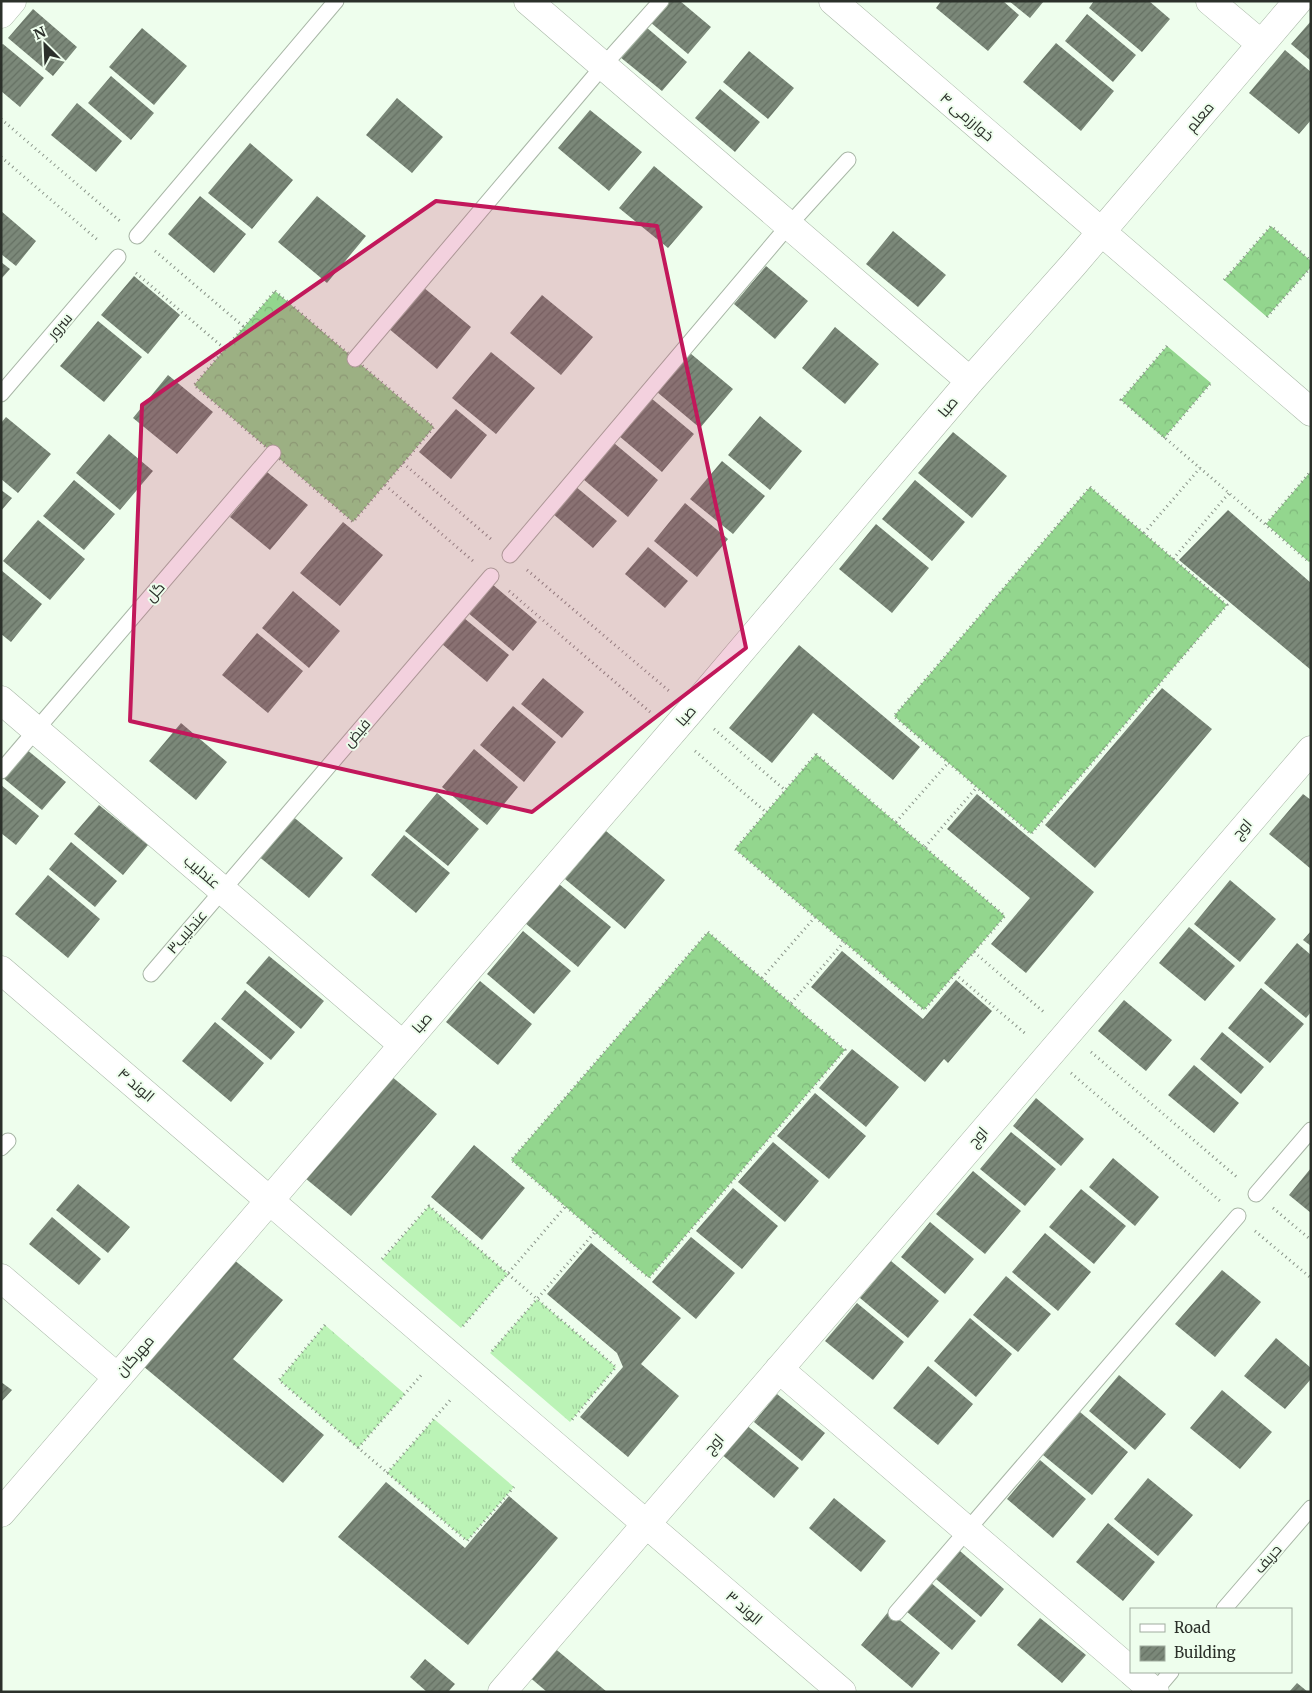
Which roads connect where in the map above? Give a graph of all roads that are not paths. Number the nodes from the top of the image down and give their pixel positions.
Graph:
1 (12, 1) edge
2 (336, 1) edge
3 (528, 1) edge
4 (661, 1) edge
5 (832, 1) edge
6 (1210, 1) edge
7 (1298, 1) edge
8 (1, 14) edge
9 (1261, 44) junction
10 (603, 66) junction
11 (848, 160) dead end
12 (789, 226) junction
13 (1102, 232) junction
14 (137, 236) dead end
15 (118, 257) dead end
16 (354, 359) dead end
17 (970, 381) junction
18 (1, 394) edge
19 (1311, 412) edge
20 (274, 453) dead end
21 (510, 555) road end
22 (491, 576) road end
23 (1, 700) edge
24 (36, 730) junction
25 (1311, 750) edge
26 (1, 771) edge
27 (222, 890) junction
28 (1, 970) edge
29 (151, 974) dead end
30 (403, 1045) junction
31 (1311, 1130) edge
32 (1256, 1194) road end
33 (270, 1200) junction
34 (1238, 1216) road end
35 (1, 1278) edge
36 (779, 1369) junction
37 (117, 1377) junction
38 (1311, 1508) edge
39 (1, 1512) edge
40 (646, 1524) junction
41 (967, 1530) junction
42 (1225, 1608) edge
43 (896, 1613) dead end
44 (1130, 1670) edge
45 (1134, 1673) edge
46 (1158, 1687) edge
47 (505, 1691) edge
48 (842, 1692) edge

1 - 8 street
2 - 14 lane
3 - 10 street
4 - 10 lane
5 - 13 street, خوارزمی ۴
6 - 9 street
7 - 9 street, معلم
9 - 13 street, معلم
10 - 12 street
10 - 16 lane
11 - 12 lane
12 - 17 street
12 - 21 lane
13 - 17 street, صبا
13 - 19 street, خوارزمی ۴
15 - 18 lane, سرور
17 - 30 street, صبا
20 - 24 lane, گل
22 - 27 lane, فیض
23 - 24 street, عندلیب
24 - 26 lane, گل
24 - 27 street, عندلیب
25 - 36 street, اوج
27 - 29 lane, عندلیب۳
27 - 30 street, عندلیب
28 - 33 street, الوند ۴
30 - 33 street, صبا
31 - 32 lane
33 - 37 street, مهرگان
33 - 40 street, الوند ۴
34 - 41 lane
35 - 37 street
36 - 40 street, اوج
36 - 41 street
37 - 39 street, مهرگان
38 - 42 lane, حریف
40 - 47 street, اوج
40 - 48 street, الوند ۳
41 - 43 lane
41 - 44 street
45 - 46 street

